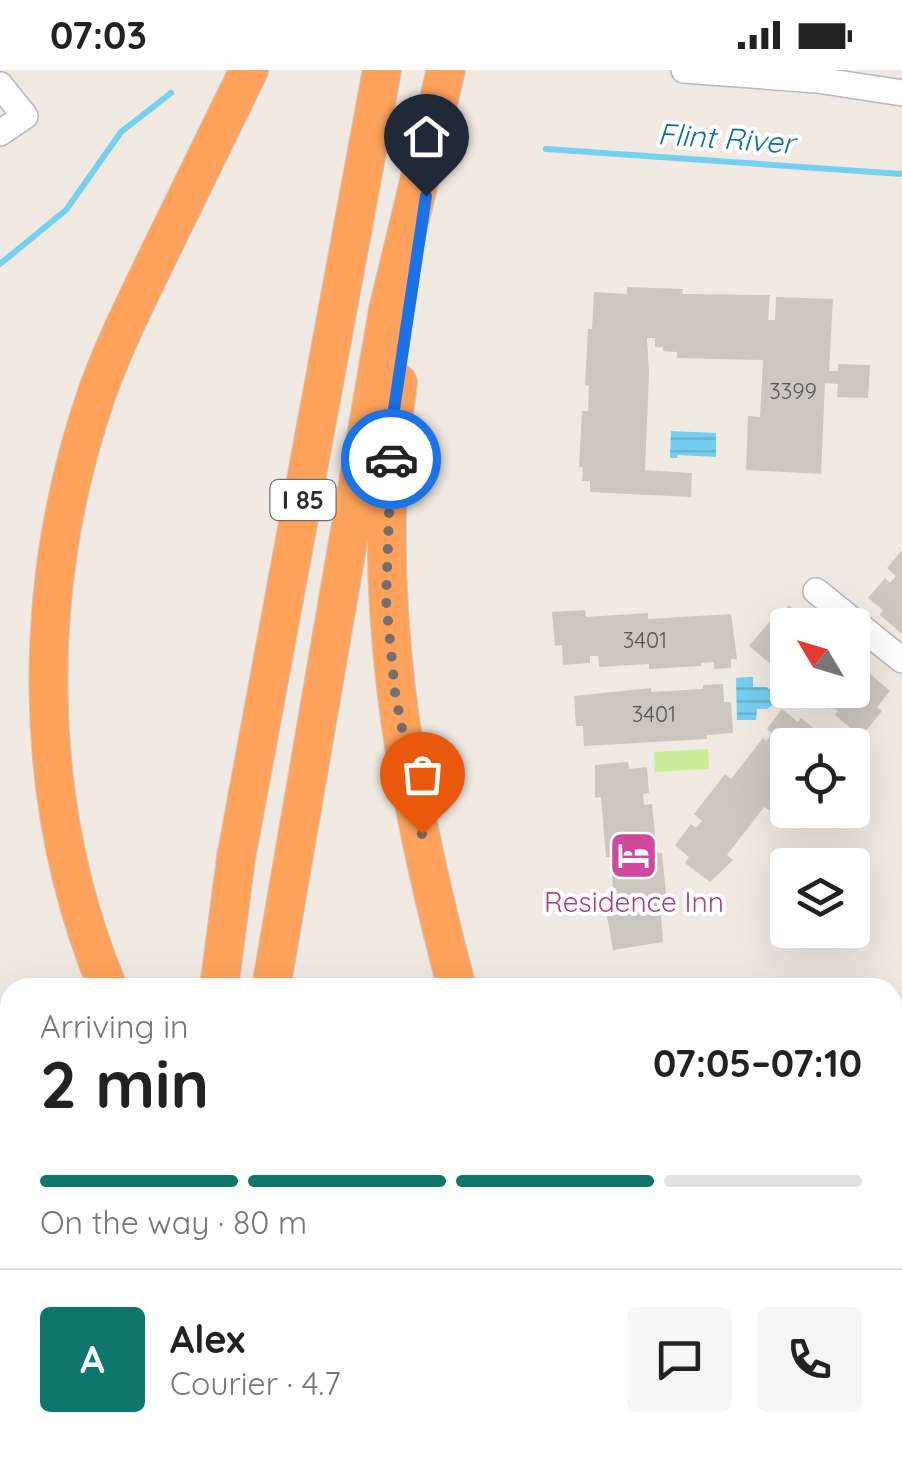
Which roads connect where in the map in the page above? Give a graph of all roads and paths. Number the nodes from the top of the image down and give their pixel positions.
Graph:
1 (250, 70) edge
2 (382, 70) edge
3 (684, 70) edge
4 (445, 78) edge
5 (0, 84) edge
6 (902, 93) edge
7 (0, 133) edge
8 (816, 590) dead end
9 (902, 660) edge
10 (104, 978) edge
11 (220, 978) edge
12 (273, 978) edge
13 (454, 978) edge

1 - 10 highway
2 - 11 highway, I 85
3 - 6 lane
4 - 12 highway, I 85
4 - 13 highway
5 - 7 lane
8 - 9 lane

